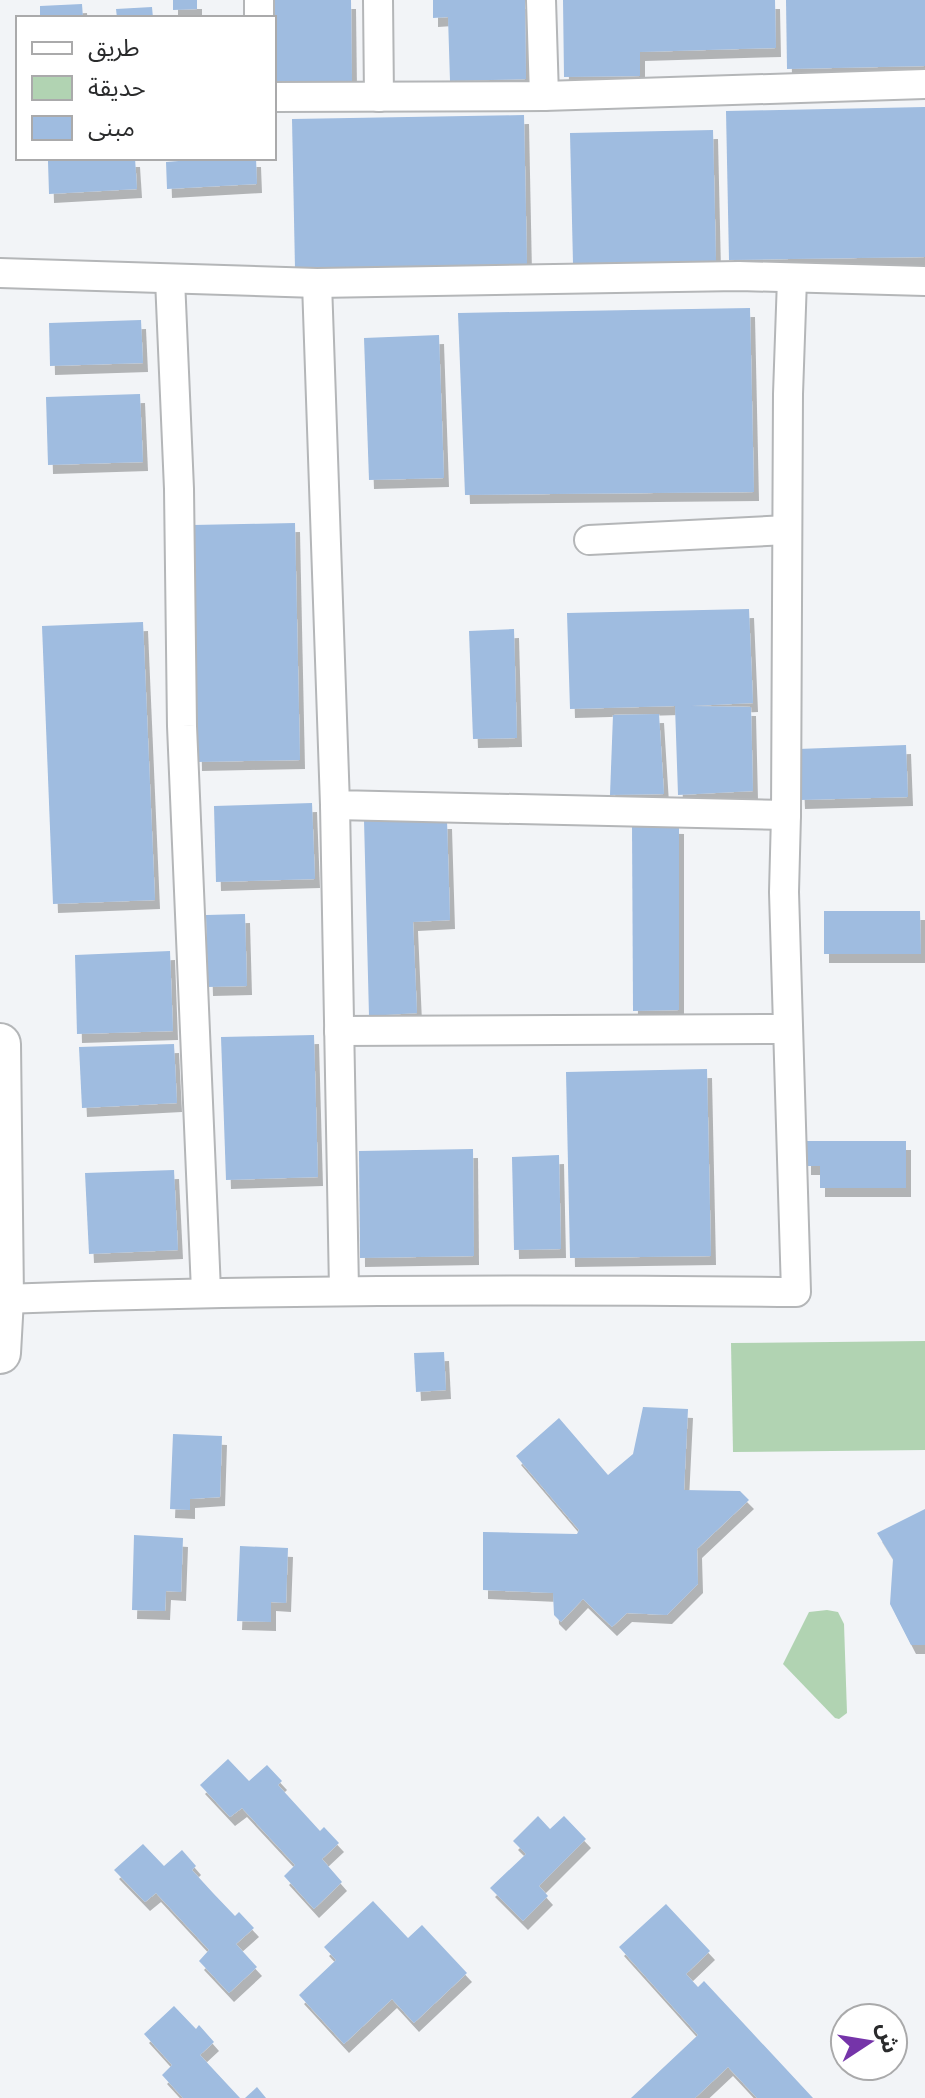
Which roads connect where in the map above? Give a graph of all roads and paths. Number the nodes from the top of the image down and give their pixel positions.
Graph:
1 (378, 0) edge
2 (541, 0) edge
3 (925, 84) edge
4 (544, 96) junction
5 (276, 97) edge
6 (379, 97) junction
7 (0, 273) edge
8 (170, 279) junction
9 (792, 279) junction
10 (925, 281) edge
11 (317, 283) junction
12 (787, 530) junction
13 (589, 540) dead end
14 (335, 805) junction
15 (786, 815) junction
16 (788, 1029) junction
17 (339, 1031) junction
18 (0, 1044) edge
19 (344, 1290) junction
20 (206, 1291) junction
21 (3, 1299) junction
22 (0, 1353) edge

1 - 6 street
2 - 4 street
3 - 4 street
4 - 6 street
5 - 6 street
7 - 8 street
8 - 11 street
8 - 20 street
9 - 10 street
9 - 11 street
9 - 12 street
11 - 14 street
12 - 13 street
12 - 15 street
14 - 15 street
14 - 17 street
15 - 16 street
16 - 17 street
16 - 19 street
17 - 19 street
18 - 21 main road
19 - 20 street
20 - 21 street
21 - 22 main road

